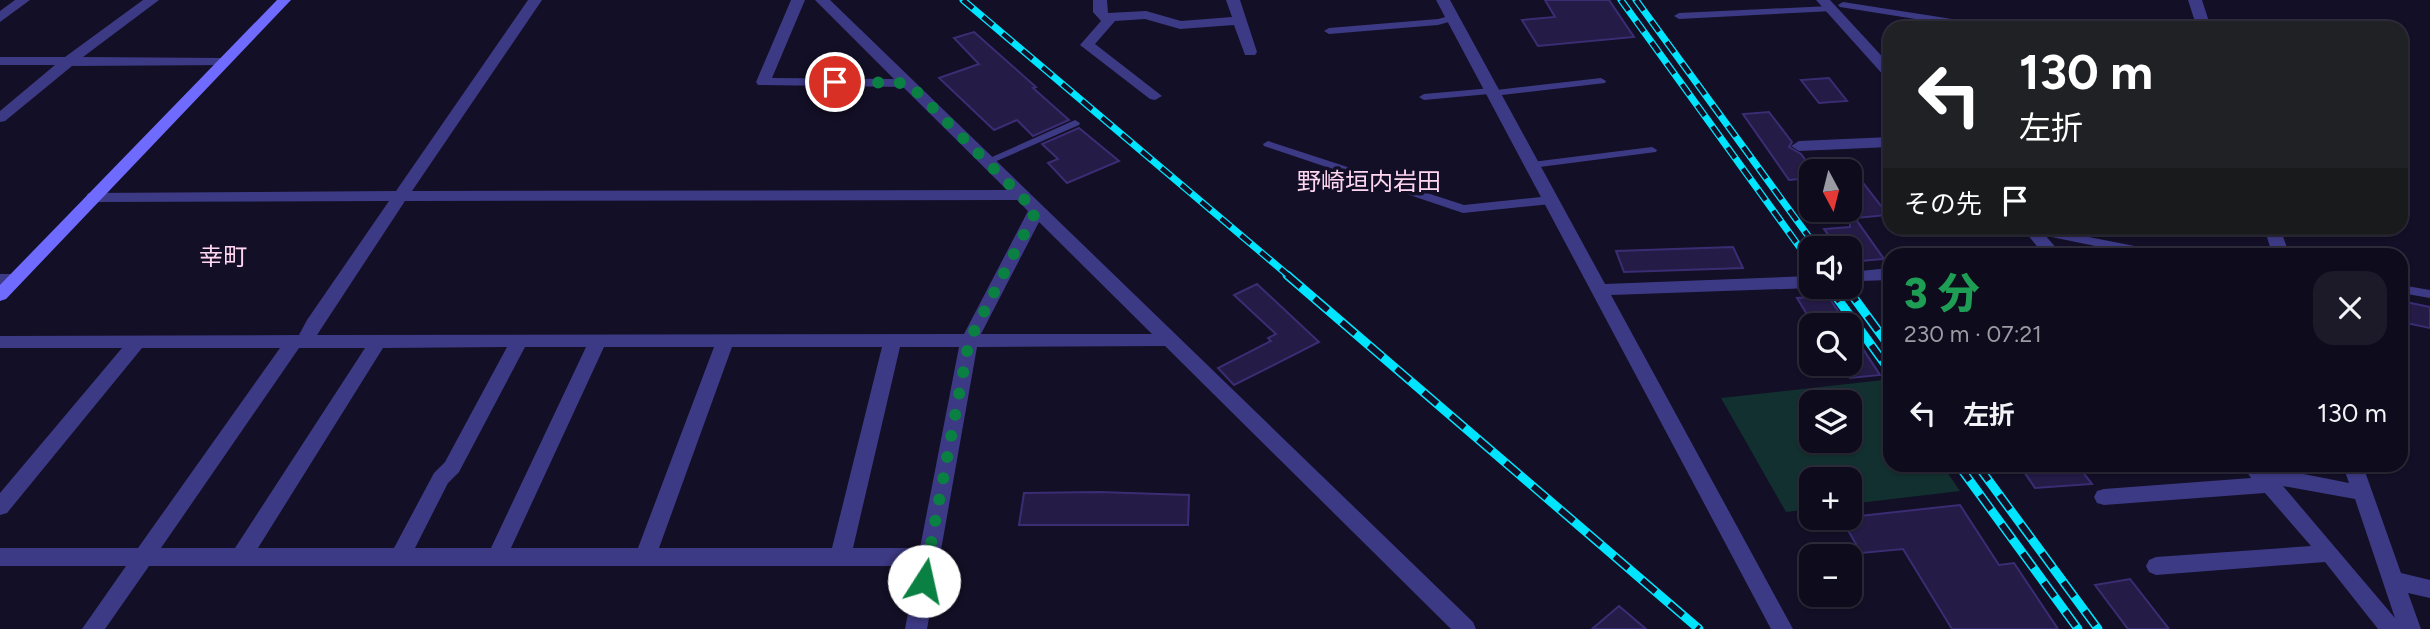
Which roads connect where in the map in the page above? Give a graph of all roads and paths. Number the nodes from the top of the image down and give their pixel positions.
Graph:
1 (23, 0) edge
2 (152, 0) edge
3 (284, 0) edge
4 (535, 0) edge
5 (798, 0) edge
6 (822, 0) edge
7 (1100, 0) edge
8 (1233, 0) edge
9 (1443, 0) edge
10 (2195, 0) edge
11 (1834, 3) edge
12 (1679, 16) dead end
13 (1105, 17) junction
14 (0, 18) edge
15 (1452, 18) junction
16 (1240, 20) junction
17 (1946, 21) edge
18 (2202, 21) edge
19 (1329, 31) dead end
20 (1250, 52) dead end
21 (0, 61) edge
22 (69, 61) junction
23 (224, 62) junction
24 (1883, 65) edge
25 (1601, 81) dead end
26 (908, 83) junction
27 (1493, 92) junction
28 (1155, 96) dead end
29 (1424, 97) dead end
30 (0, 118) edge
31 (1074, 123) dead end
32 (1883, 142) edge
33 (1268, 144) dead end
34 (1799, 146) dead end
35 (1652, 150) dead end
36 (988, 161) junction
37 (1532, 165) junction
38 (1020, 195) junction
39 (94, 197) junction
40 (399, 198) junction
41 (1551, 200) junction
42 (1036, 211) junction
43 (2064, 235) edge
44 (2127, 248) edge
45 (1883, 274) edge
46 (1862, 276) edge
47 (7, 280) edge
48 (1799, 282) edge
49 (1599, 290) junction
50 (2408, 290) edge
51 (2430, 294) edge
52 (0, 295) edge
53 (301, 340) junction
54 (379, 340) junction
55 (726, 340) junction
56 (893, 340) junction
57 (1168, 340) junction
58 (519, 341) junction
59 (598, 341) junction
60 (969, 341) junction
61 (0, 342) edge
62 (136, 343) junction
63 (2355, 472) edge
64 (2260, 475) edge
65 (2363, 493) junction
66 (2104, 497) dead end
67 (0, 507) edge
68 (2330, 553) junction
69 (841, 556) junction
70 (0, 557) edge
71 (242, 557) junction
72 (400, 557) junction
73 (645, 557) junction
74 (928, 557) junction
75 (143, 558) junction
76 (497, 558) junction
77 (2156, 566) dead end
78 (2393, 580) junction
79 (2430, 589) edge
80 (93, 629) edge
81 (916, 629) edge
82 (1465, 629) edge
83 (1782, 629) edge
84 (2391, 629) edge
85 (2410, 629) edge

1 - 14 street
2 - 22 street
3 - 23 street
4 - 40 street
5 - 26 street
6 - 26 street
7 - 13 street
8 - 16 street
9 - 15 street
10 - 18 street
11 - 12 lane
11 - 17 lane
11 - 24 street
13 - 16 street
13 - 28 street
15 - 19 lane
15 - 27 street
16 - 20 street
21 - 22 street
22 - 23 street
22 - 30 street
23 - 39 street
25 - 27 lane
26 - 36 street
27 - 29 lane
27 - 37 street
31 - 36 lane
32 - 34 street
33 - 41 lane
35 - 37 lane
36 - 38 street
37 - 41 street
38 - 40 street
38 - 42 street
39 - 40 street
39 - 47 street
40 - 53 street
41 - 49 street
42 - 57 street
42 - 60 street
43 - 44 lane
45 - 46 street
47 - 52 street
48 - 49 street
49 - 83 street
50 - 51 lane
53 - 54 street
53 - 62 street
53 - 75 street
54 - 58 street
54 - 71 street
55 - 56 street
55 - 59 street
55 - 73 street
56 - 60 street
56 - 69 street
57 - 60 street
57 - 82 street
58 - 59 street
58 - 72 street
59 - 76 street
60 - 74 street
61 - 62 street
62 - 67 street
63 - 65 street
64 - 65 street
64 - 66 street
64 - 68 street
65 - 78 street
68 - 77 street
68 - 84 street
69 - 73 street
69 - 74 street
70 - 75 street
71 - 72 street
71 - 75 street
72 - 76 street
73 - 76 street
74 - 81 street
75 - 80 street
78 - 79 street
78 - 85 street

